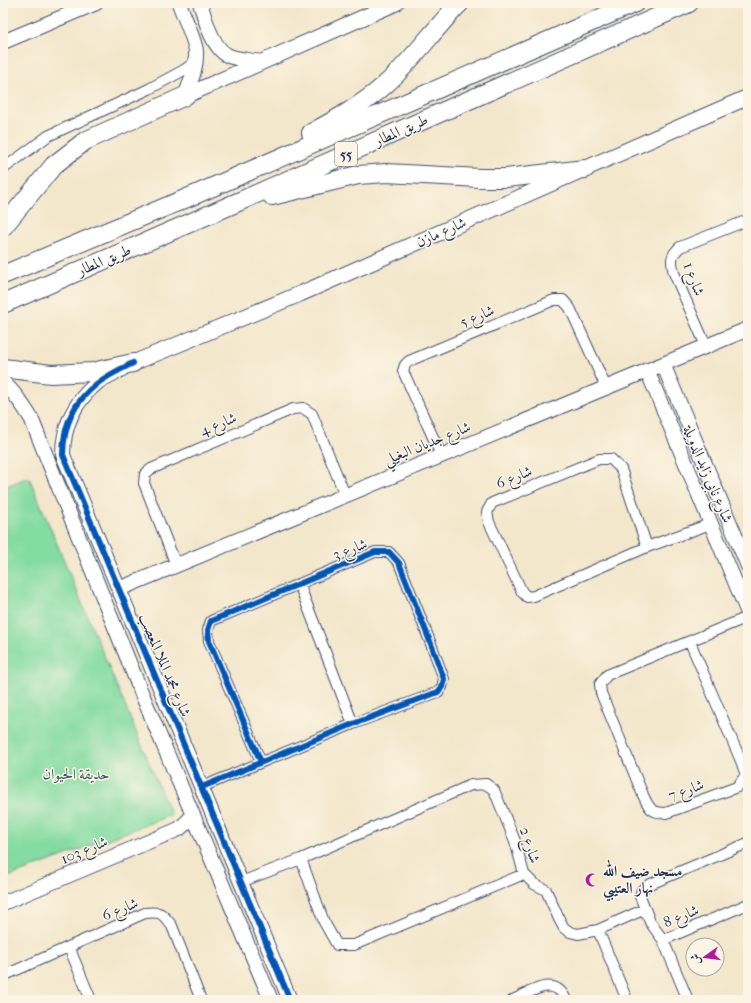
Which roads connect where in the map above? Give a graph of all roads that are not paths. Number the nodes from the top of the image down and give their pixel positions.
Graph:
1 (96, 3) edge
2 (179, 3) edge
3 (200, 3) edge
4 (396, 3) edge
5 (460, 3) edge
6 (635, 3) edge
7 (689, 3) edge
8 (3, 42) edge
9 (215, 44) junction
10 (196, 55) junction
11 (261, 62) junction
12 (185, 96) junction
13 (748, 97) edge
14 (3, 169) edge
15 (585, 169) junction
16 (199, 193) junction
17 (238, 202) junction
18 (748, 220) edge
19 (3, 227) edge
20 (3, 275) edge
21 (3, 304) edge
22 (748, 329) edge
23 (706, 346) junction
24 (133, 363) junction
25 (663, 364) junction
26 (3, 368) edge
27 (647, 370) junction
28 (3, 382) edge
29 (606, 387) junction
30 (694, 438) junction
31 (677, 445) junction
32 (46, 455) junction
33 (63, 455) junction
34 (441, 456) junction
35 (704, 461) junction
36 (686, 466) junction
37 (345, 495) junction
38 (710, 524) junction
39 (647, 548) junction
40 (176, 565) junction
41 (748, 566) edge
42 (298, 584) junction
43 (118, 589) junction
44 (748, 613) edge
45 (748, 617) edge
46 (690, 642) junction
47 (159, 683) junction
48 (139, 687) junction
49 (169, 706) junction
50 (149, 712) junction
51 (353, 724) junction
52 (261, 762) junction
53 (202, 787) junction
54 (192, 812) junction
55 (179, 829) junction
56 (200, 832) junction
57 (748, 843) edge
58 (301, 859) junction
59 (524, 874) junction
60 (241, 882) junction
61 (3, 903) edge
62 (748, 904) edge
63 (645, 909) junction
64 (598, 930) junction
65 (663, 940) junction
66 (69, 946) junction
67 (3, 976) edge
68 (91, 1000) edge
69 (201, 1000) edge
70 (271, 1000) edge
71 (290, 1000) edge
72 (513, 1000) edge
73 (566, 1000) edge
74 (627, 1000) edge
75 (688, 1000) edge

1 - 8 street
2 - 10 street
3 - 9 street
4 - 11 main road
5 - 16 highway
6 - 16 highway, طريق المطار / 55
7 - 17 highway, طريق المطار / 55
9 - 10 street
9 - 11 street
10 - 12 street
10 - 14 street
11 - 12 main road
12 - 19 highway
13 - 15 main road, شارع مازن
15 - 17 highway
15 - 24 main road, شارع مازن
16 - 20 highway, طريق المطار / 55
17 - 21 highway, طريق المطار / 55
18 - 23 street, شارع 1
22 - 23 street, شارع جديان البغيلي
23 - 25 street, شارع جديان البغيلي
24 - 26 highway
24 - 33 street, شارع محمد الملا المعصب
25 - 27 street, شارع جديان البغيلي
25 - 30 street, شارع نابي زايد الدويلة
27 - 29 street, شارع جديان البغيلي
27 - 31 street, شارع نابي زايد الدويلة
28 - 32 street, شارع محمد الملا المعصب
29 - 34 street, شارع جديان البغيلي
29 - 34 street, شارع 5
30 - 31 street
30 - 35 street, شارع نابي زايد الدويلة
31 - 36 street, شارع نابي زايد الدويلة
32 - 33 street
32 - 48 street, شارع محمد الملا المعصب
33 - 43 street, شارع محمد الملا المعصب
34 - 37 street, شارع جديان البغيلي
35 - 36 street
35 - 41 street, شارع نابي زايد الدويلة
36 - 38 street, شارع نابي زايد الدويلة
37 - 40 street, شارع جديان البغيلي
37 - 40 street, شارع 4
38 - 39 street, شارع 6
38 - 44 street, شارع نابي زايد الدويلة
39 - 39 street, شارع 6
40 - 43 street, شارع جديان البغيلي
42 - 51 street
42 - 51 street, شارع 3
42 - 52 street, شارع 3
43 - 47 street, شارع محمد الملا المعصب
45 - 46 street, شارع 7
46 - 46 street, شارع 7
47 - 48 street
47 - 49 street, شارع محمد الملا المعصب
48 - 50 street, شارع محمد الملا المعصب
49 - 50 street
49 - 53 street, شارع محمد الملا المعصب
50 - 54 street, شارع محمد الملا المعصب
51 - 52 street, شارع 3
52 - 53 street, شارع 3
53 - 60 street, شارع محمد الملا المعصب
54 - 55 street, شارع 103
54 - 56 street, شارع محمد الملا المعصب
55 - 56 street, شارع 103
55 - 61 street, شارع 103
56 - 70 street, شارع محمد الملا المعصب
57 - 63 street
58 - 59 street, شارع 2
58 - 59 street, شارع 2
58 - 60 street, شارع 2
59 - 64 street
60 - 71 street, شارع محمد الملا المعصب
62 - 65 street, شارع 8
63 - 64 street
63 - 65 street
64 - 74 street
65 - 75 street, شارع 8
66 - 67 street, شارع 6
66 - 68 street
66 - 69 street, شارع 6
72 - 73 street

